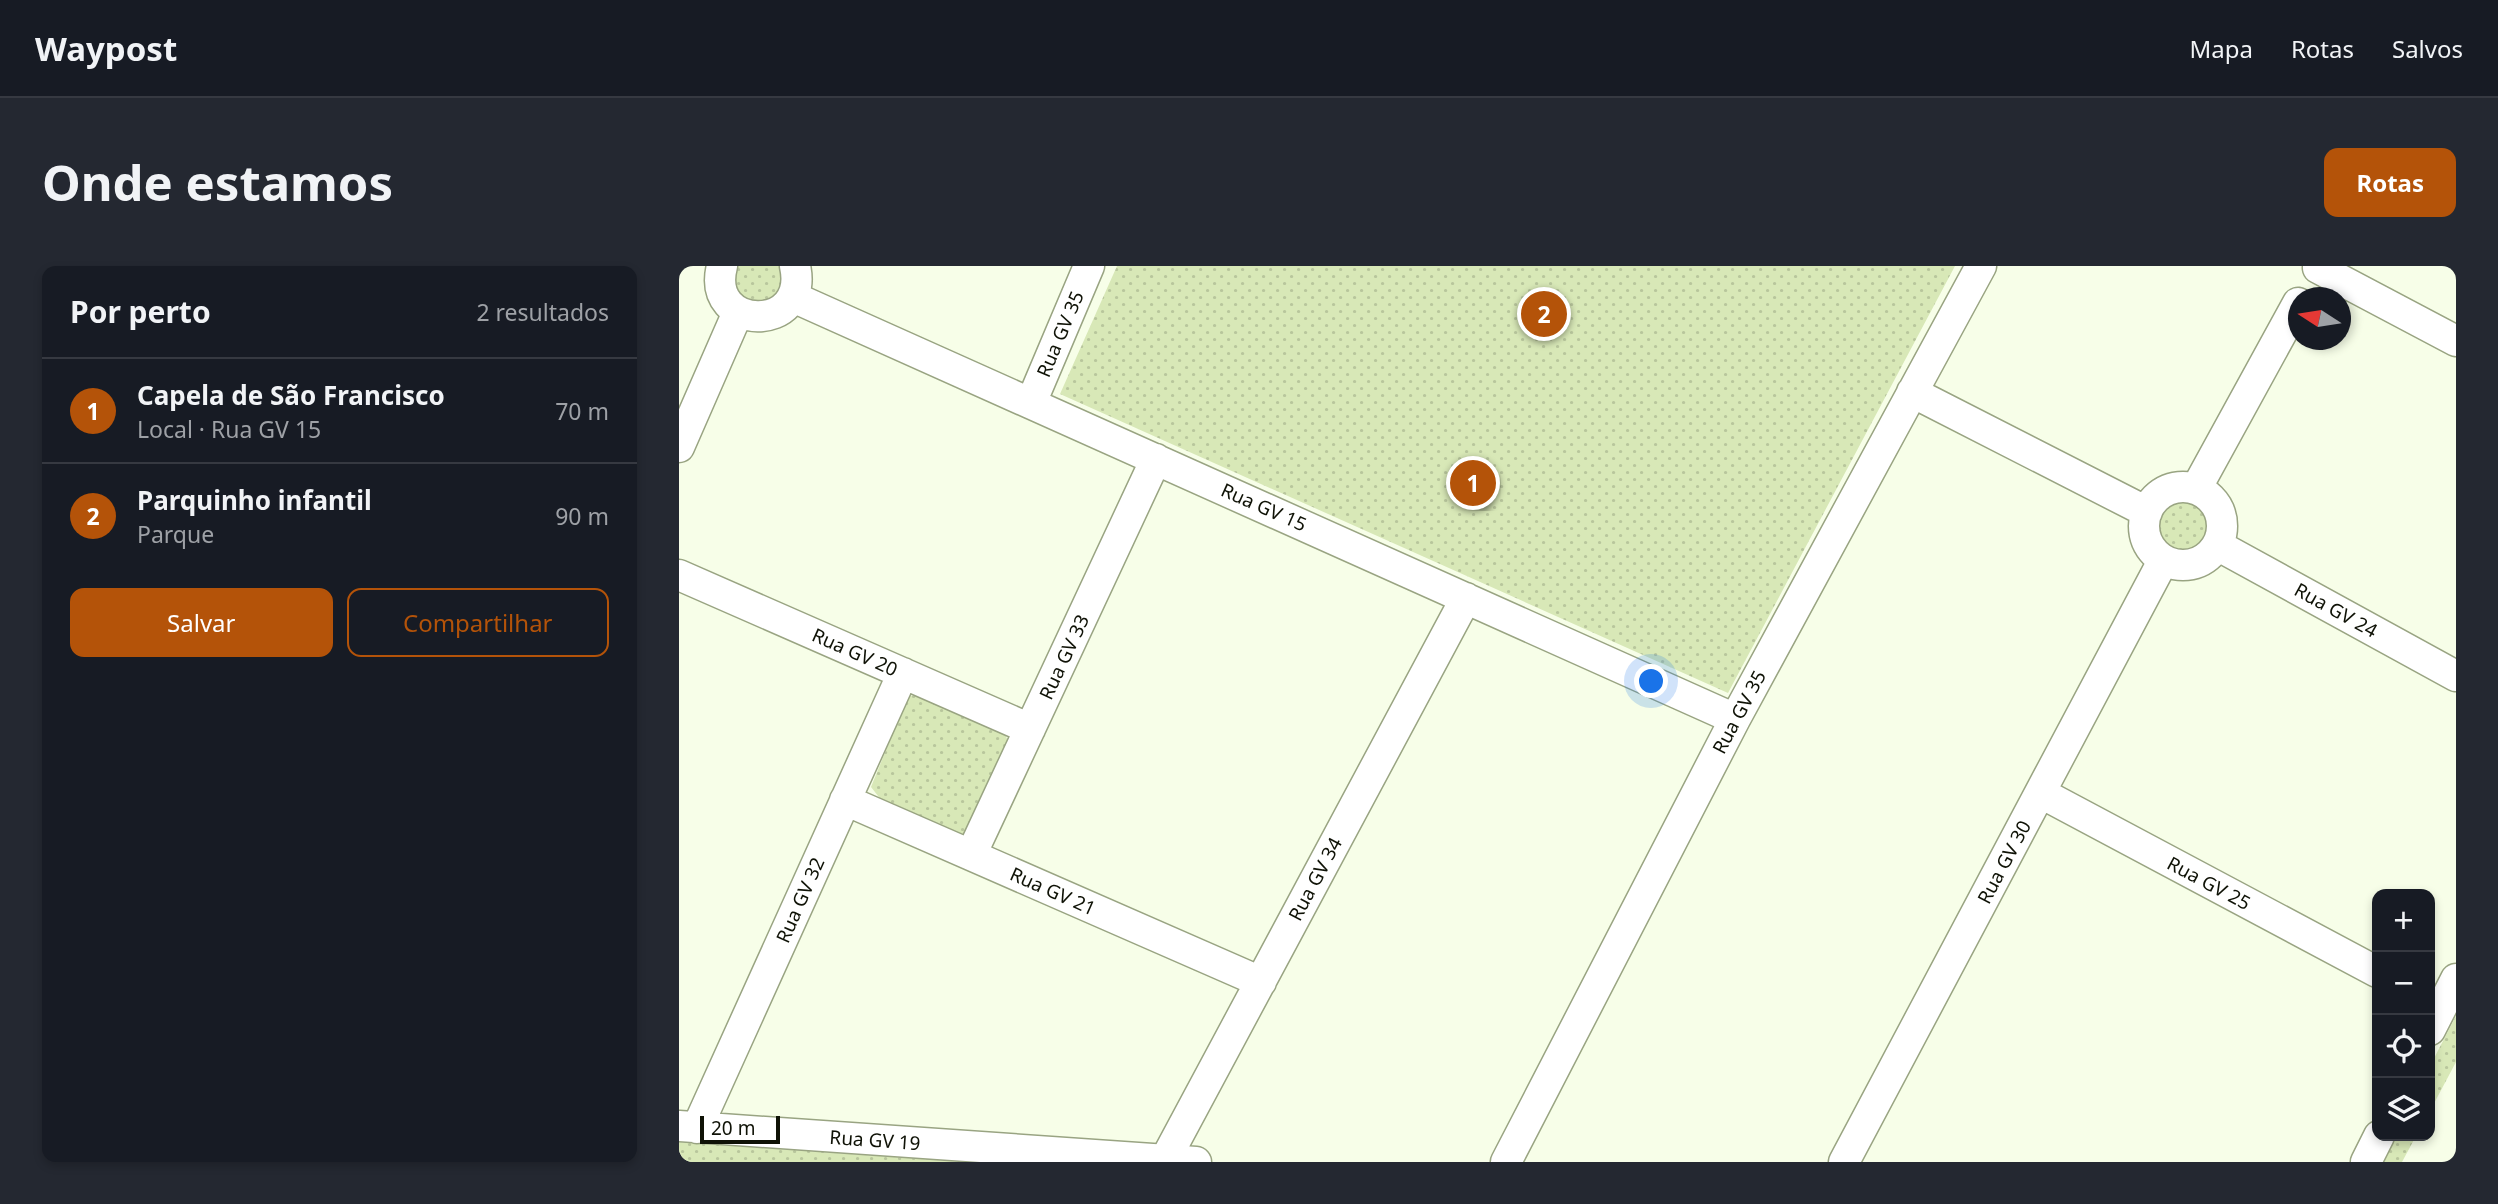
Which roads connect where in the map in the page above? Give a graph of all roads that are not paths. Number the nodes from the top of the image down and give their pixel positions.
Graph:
1 (722, 266) edge
2 (795, 266) edge
3 (1089, 266) edge
4 (1981, 266) edge
5 (2318, 267) edge
6 (2308, 287) edge
7 (793, 296) junction
8 (739, 312) junction
9 (2288, 321) edge
10 (2456, 341) edge
11 (1912, 392) junction
12 (1031, 402) junction
13 (679, 447) edge
14 (1156, 459) junction
15 (2196, 489) junction
16 (2147, 512) junction
17 (2217, 545) junction
18 (2163, 561) junction
19 (679, 575) edge
20 (1466, 598) junction
21 (903, 673) junction
22 (2456, 676) edge
23 (1735, 719) junction
24 (1030, 729) junction
25 (2041, 793) junction
26 (845, 800) junction
27 (971, 855) junction
28 (2372, 969) edge
29 (2456, 979) edge
30 (1261, 982) junction
31 (2435, 1010) edge
32 (688, 1127) edge
33 (2376, 1141) edge
34 (1165, 1160) junction
35 (1196, 1162) edge
36 (1506, 1162) edge
37 (1844, 1162) edge
38 (2366, 1162) edge

1 - 8 street
2 - 7 street
3 - 12 street, Rua GV 35
4 - 11 street, Rua GV 35
5 - 6 street
5 - 10 street
7 - 8 street
7 - 12 street, Rua GV 15
8 - 13 street
9 - 15 street
11 - 16 street
11 - 23 street, Rua GV 35
12 - 14 street, Rua GV 15
14 - 20 street, Rua GV 15
14 - 24 street, Rua GV 33
15 - 16 street
15 - 17 street
16 - 18 street
17 - 18 street
17 - 22 street, Rua GV 24
18 - 25 street, Rua GV 30
19 - 21 street, Rua GV 20
20 - 23 street, Rua GV 15
20 - 30 street, Rua GV 34
21 - 24 street, Rua GV 20
21 - 26 street, Rua GV 32
23 - 36 street, Rua GV 35
24 - 27 street, Rua GV 33
25 - 28 street, Rua GV 25
25 - 37 street, Rua GV 30
26 - 27 street, Rua GV 21
26 - 32 street, Rua GV 32
27 - 30 street, Rua GV 21
29 - 31 street
30 - 34 street, Rua GV 34
32 - 34 street, Rua GV 19
33 - 38 street
34 - 35 street, Rua GV 19

